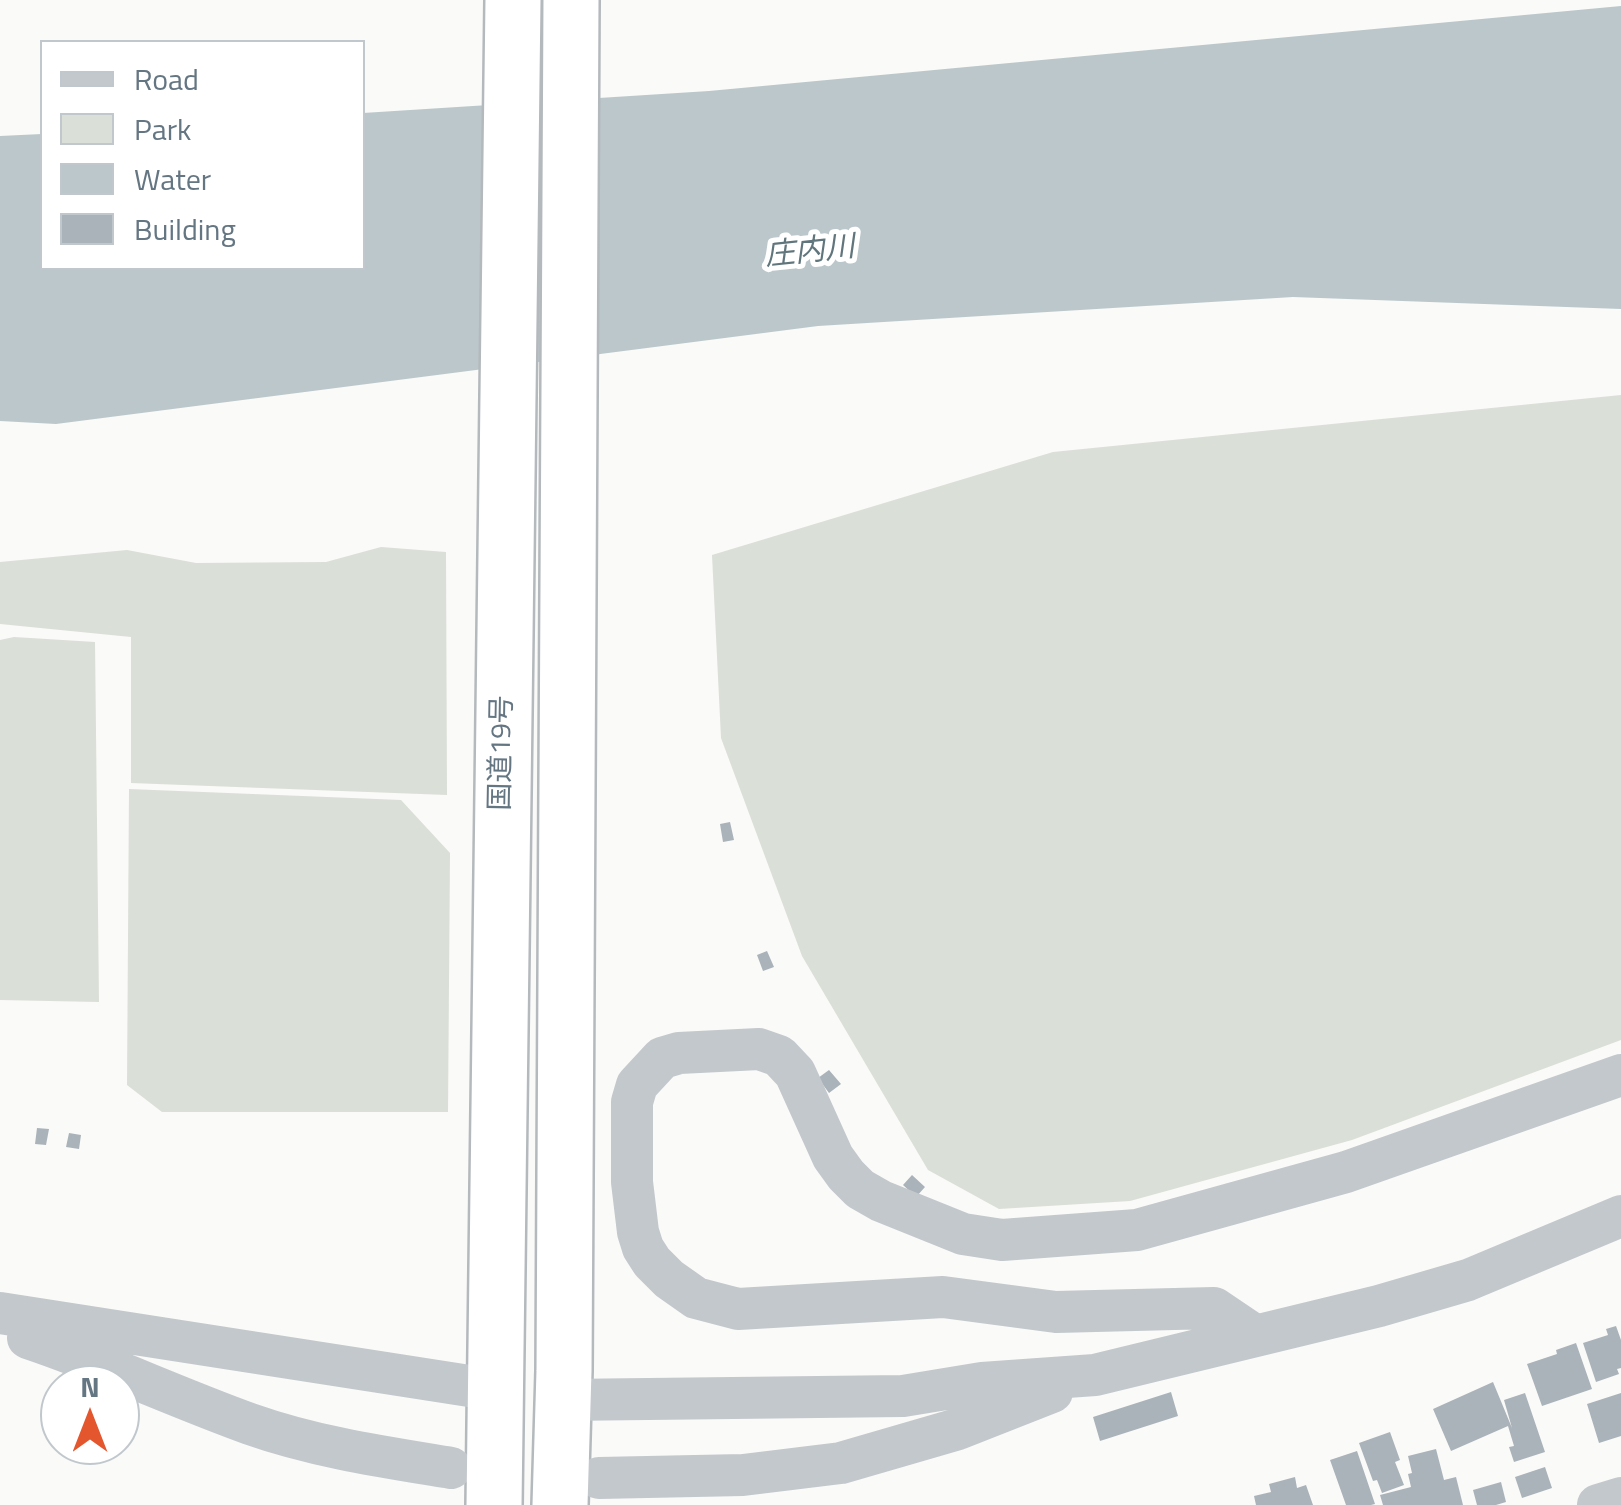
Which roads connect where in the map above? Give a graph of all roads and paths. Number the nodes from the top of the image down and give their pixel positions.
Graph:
1 (513, 0) edge
2 (571, 0) edge
3 (1621, 1075) edge
4 (1621, 1216) edge
5 (0, 1313) edge
6 (0, 1329) edge
7 (1254, 1335) junction
8 (1094, 1376) junction
9 (496, 1379) junction
10 (563, 1386) junction
11 (451, 1468) dead end
12 (580, 1492) edge
13 (1621, 1498) edge
14 (494, 1505) edge
15 (1598, 1505) edge

1 - 9 highway, 国道19号
2 - 10 highway
3 - 7 street
4 - 7 street
5 - 9 street
6 - 11 street
7 - 8 street
8 - 10 street
8 - 12 street
9 - 14 highway, 国道19号
10 - 12 highway
13 - 15 street

